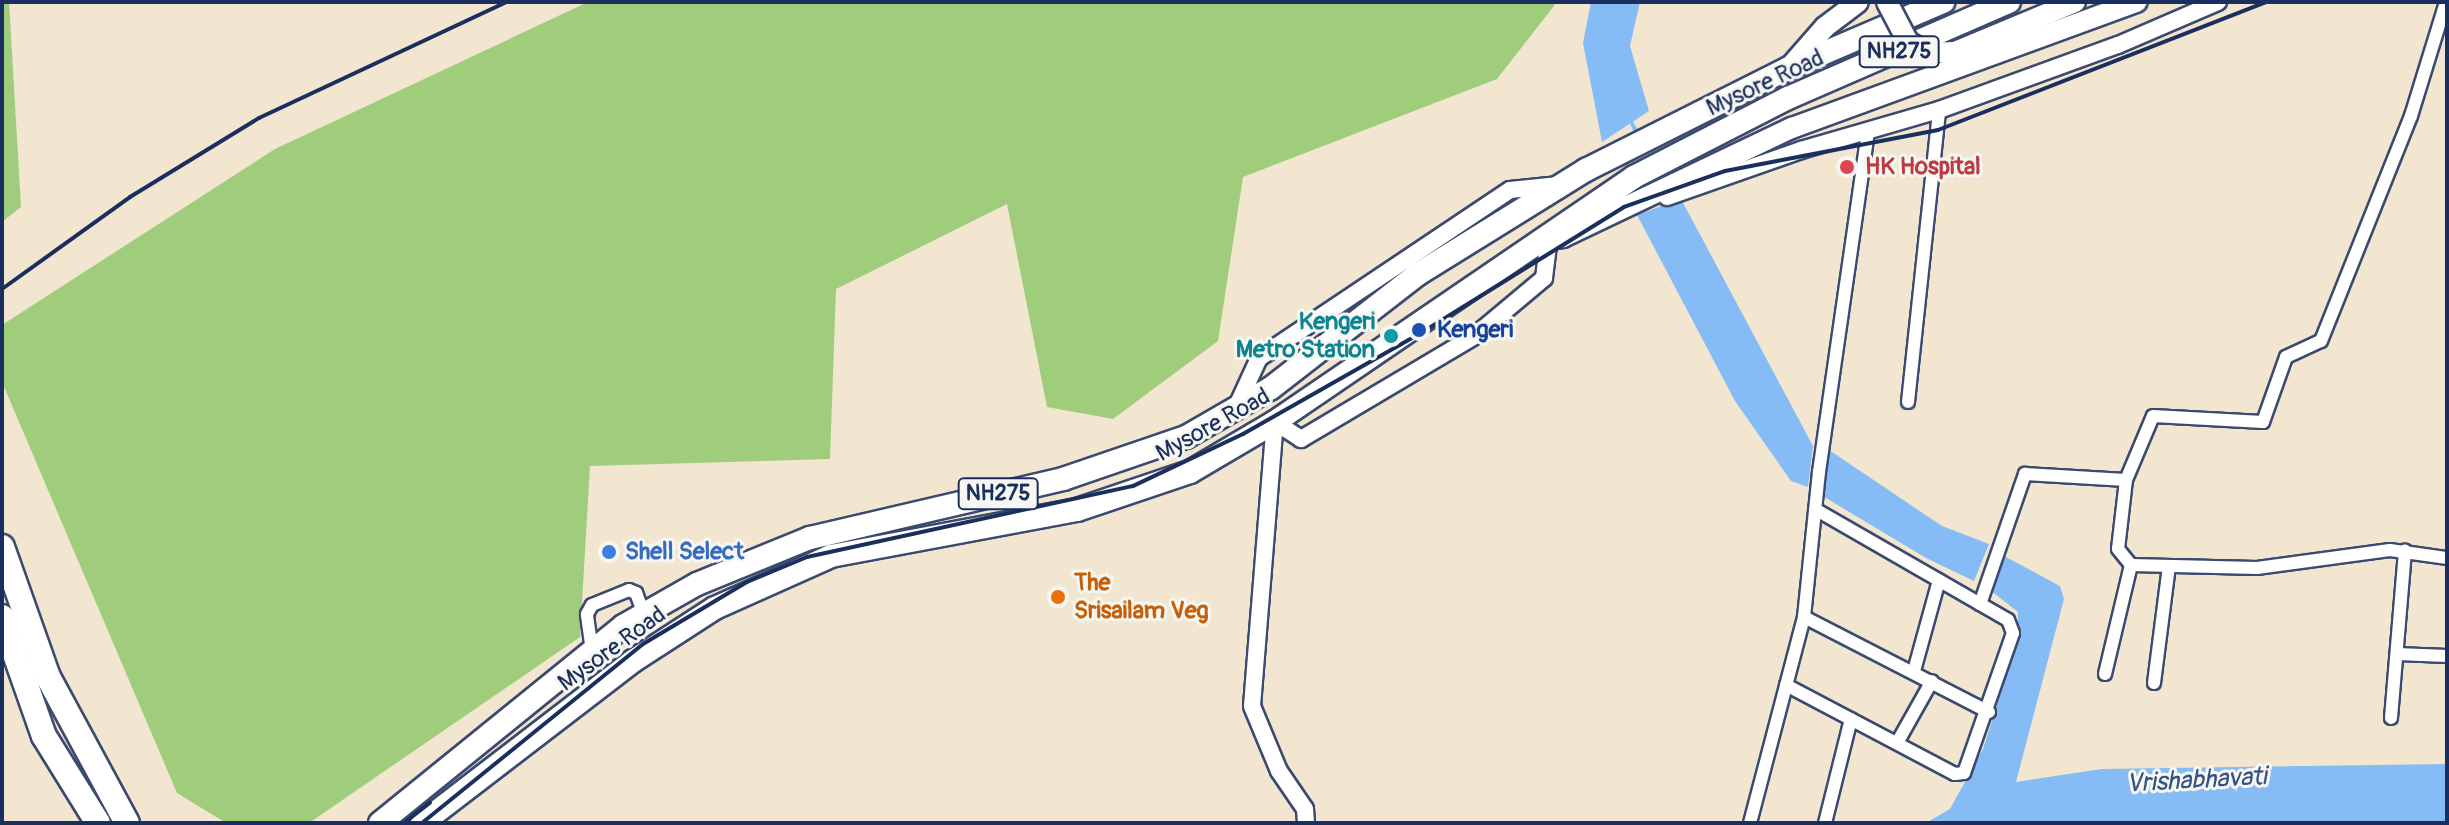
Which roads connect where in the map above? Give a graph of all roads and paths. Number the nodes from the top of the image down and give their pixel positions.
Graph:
1 (1887, 2) edge
2 (1943, 2) edge
3 (2009, 2) edge
4 (2075, 2) edge
5 (2137, 2) edge
6 (2218, 2) edge
7 (2444, 3) edge
8 (1849, 4) edge
9 (1789, 68) junction
10 (1939, 110) junction
11 (1868, 132) junction
12 (1561, 184) junction
13 (1643, 198) junction
14 (1549, 239) junction
15 (1908, 402) dead end
16 (1236, 408) junction
17 (1275, 422) junction
18 (2126, 480) junction
19 (1817, 510) junction
20 (2, 547) edge
21 (2405, 551) junction
22 (2447, 558) edge
23 (2131, 565) junction
24 (2169, 566) junction
25 (1939, 580) junction
26 (1980, 604) junction
27 (644, 614) junction
28 (2, 617) edge
29 (1804, 617) junction
30 (623, 626) junction
31 (592, 651) junction
32 (2397, 654) junction
33 (2447, 656) edge
34 (633, 661) junction
35 (1914, 671) junction
36 (2105, 674) dead end
37 (1932, 681) junction
38 (2154, 683) dead end
39 (1786, 685) junction
40 (1989, 712) junction
41 (2391, 718) dead end
42 (1851, 719) junction
43 (1897, 743) junction
44 (98, 823) edge
45 (127, 823) edge
46 (380, 823) edge
47 (422, 823) edge
48 (1306, 823) edge
49 (1750, 823) edge
50 (1825, 823) edge

1 - 4 main road, bridge
2 - 9 highway, Mysore Road / NH275
3 - 14 highway, Mysore Road / NH275
5 - 13 main road
6 - 10 street
7 - 18 street
8 - 9 main road
9 - 12 highway, Mysore Road / NH275
10 - 11 street
10 - 15 street
11 - 13 street
11 - 19 street
12 - 16 highway, Mysore Road / NH275
12 - 16 street
13 - 14 main road
14 - 17 highway, Mysore Road / NH275
14 - 17 street
16 - 27 highway, Mysore Road / NH275
17 - 34 highway, Mysore Road / NH275
17 - 48 street
18 - 23 street
18 - 26 street
19 - 25 street
19 - 29 street
20 - 45 highway
21 - 22 street
21 - 24 street
21 - 32 street
23 - 24 street
23 - 36 street
24 - 38 street
25 - 26 street
25 - 35 street
26 - 40 street
27 - 30 highway, Mysore Road / NH275
27 - 31 street
28 - 44 highway
29 - 35 street
29 - 39 street
30 - 31 highway, Mysore Road / NH275
30 - 34 highway
31 - 46 highway, Mysore Road / NH275
32 - 33 street
32 - 41 street
34 - 47 highway, Mysore Road / NH275
35 - 37 street
37 - 40 street
37 - 43 street
39 - 42 street
39 - 49 street
40 - 43 street
42 - 43 street
42 - 50 street

